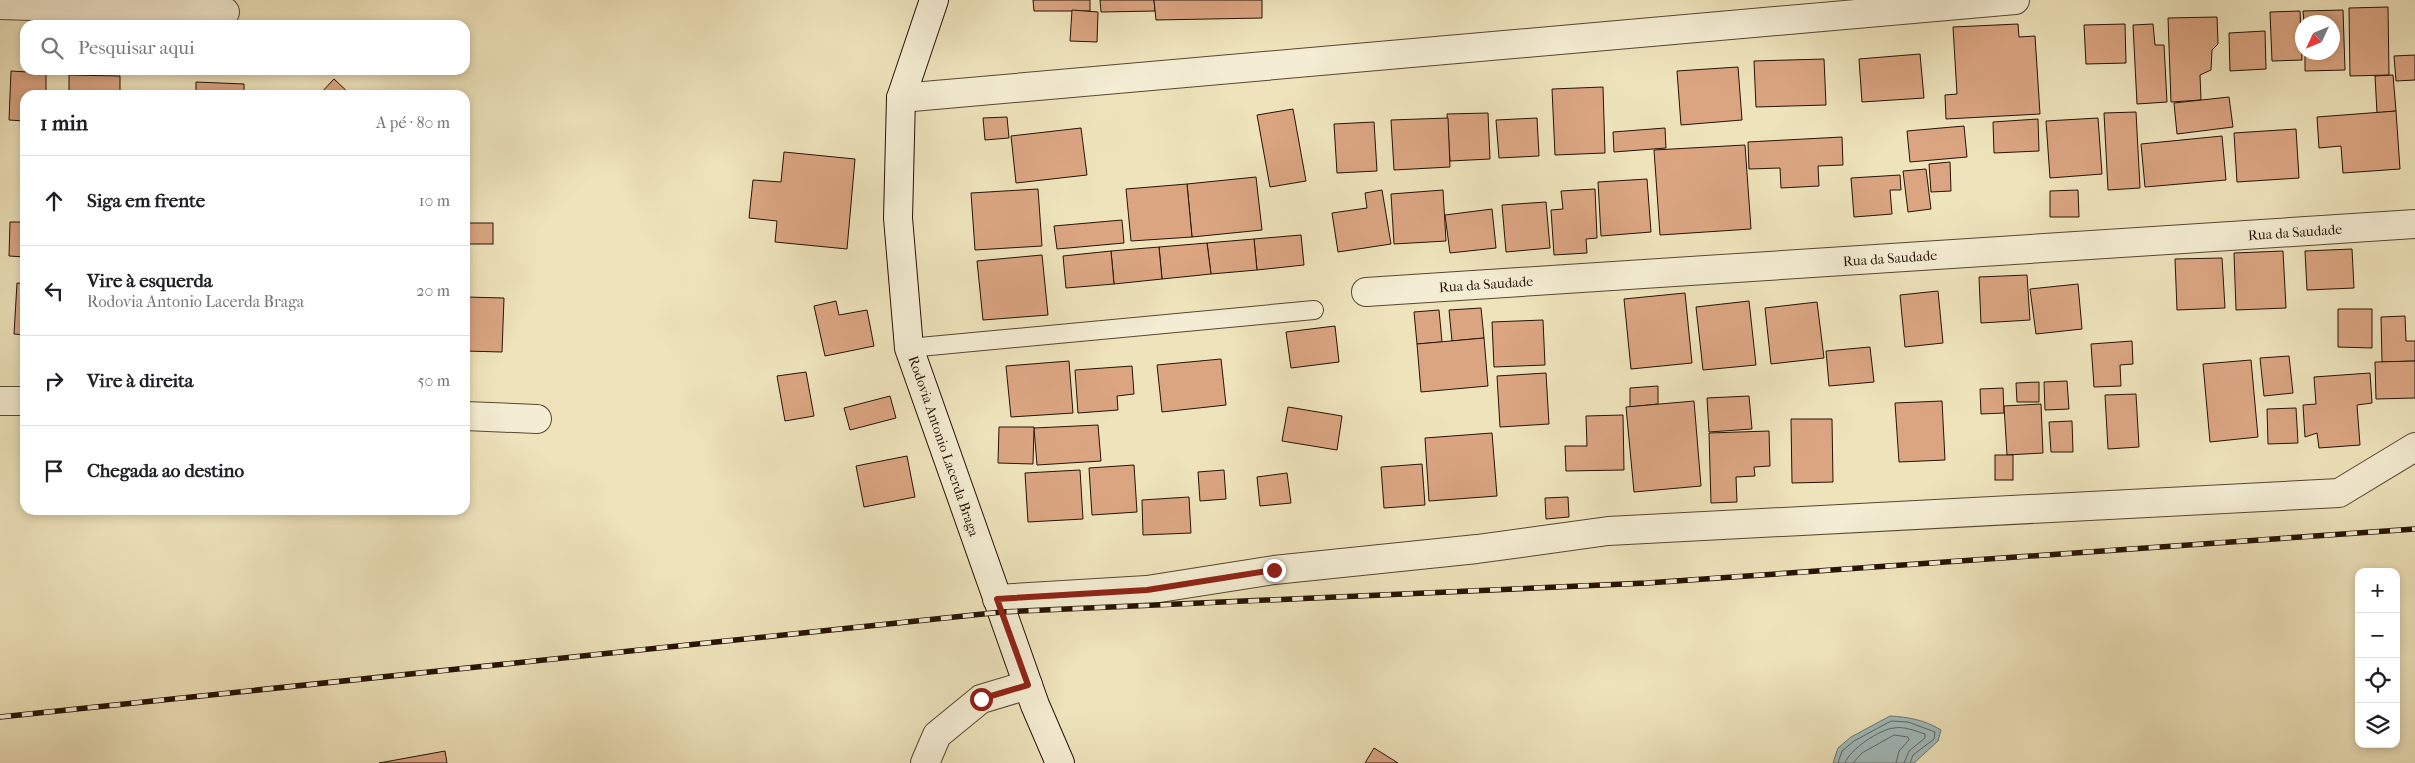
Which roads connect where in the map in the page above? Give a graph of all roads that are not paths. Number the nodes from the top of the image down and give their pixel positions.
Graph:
1 (934, 0) edge
2 (2015, 0) edge
3 (0, 5) edge
4 (225, 12) dead end
5 (901, 98) junction
6 (2415, 224) edge
7 (1366, 292) dead end
8 (1314, 310) dead end
9 (909, 348) junction
10 (0, 401) edge
11 (20, 402) edge
12 (470, 416) edge
13 (537, 419) dead end
14 (2415, 448) edge
15 (997, 599) junction
16 (1028, 685) junction
17 (925, 763) edge
18 (1060, 763) edge

1 - 5 street, Rodovia Antonio Lacerda Braga
2 - 5 street
3 - 4 street
5 - 9 street, Rodovia Antonio Lacerda Braga
6 - 7 street, Rua da Saudade
8 - 9 lane
9 - 15 street, Rodovia Antonio Lacerda Braga
10 - 11 street
12 - 13 street
14 - 15 street
15 - 16 street, Rodovia Antonio Lacerda Braga
16 - 17 street
16 - 18 street, Rodovia Antonio Lacerda Braga

